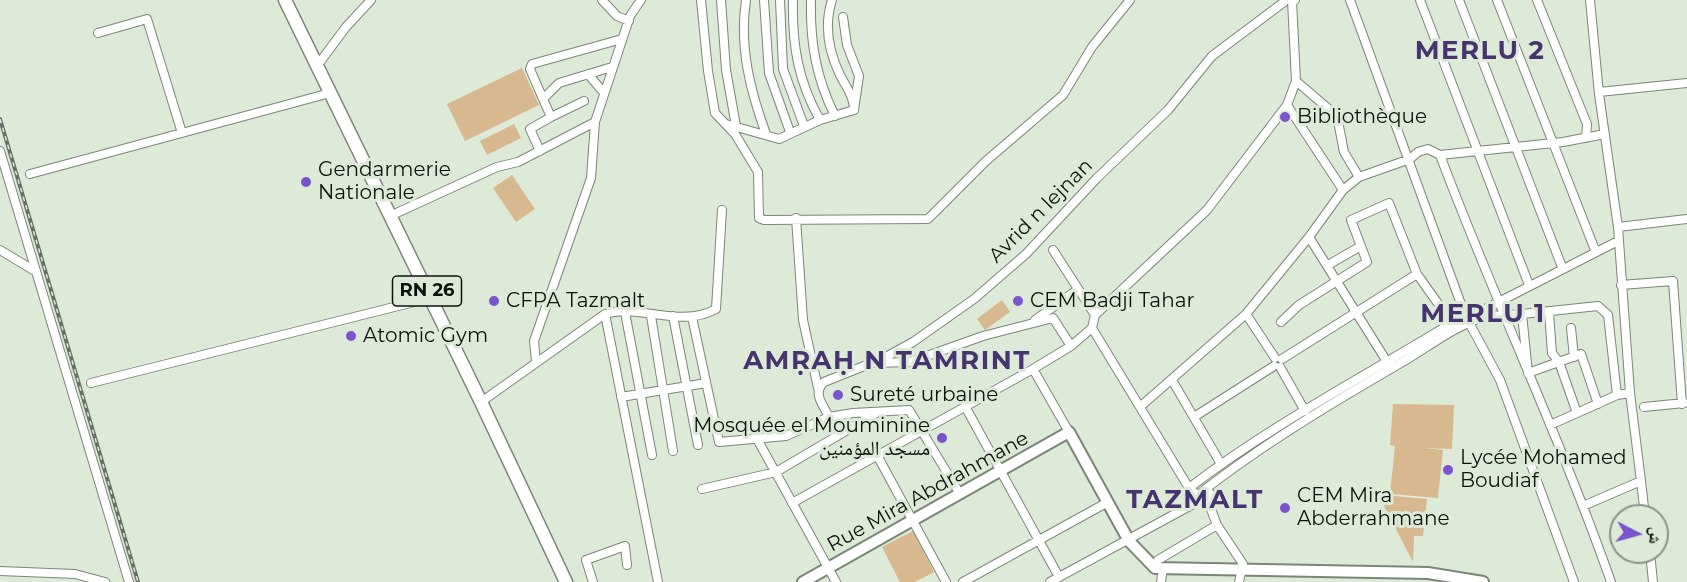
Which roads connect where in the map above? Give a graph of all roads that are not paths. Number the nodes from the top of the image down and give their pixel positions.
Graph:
1 (285, 0) edge
2 (371, 0) edge
3 (602, 0) edge
4 (641, 0) edge
5 (701, 0) edge
6 (721, 0) edge
7 (747, 0) edge
8 (764, 0) edge
9 (780, 0) edge
10 (793, 0) edge
11 (811, 0) edge
12 (832, 0) edge
13 (1130, 0) edge
14 (1288, 0) edge
15 (1350, 0) edge
16 (1420, 0) edge
17 (1459, 0) edge
18 (1497, 0) edge
19 (1537, 0) edge
20 (1590, 0) edge
21 (843, 17) dead end
22 (629, 21) junction
23 (98, 33) dead end
24 (622, 39) junction
25 (317, 66) junction
26 (612, 67) junction
27 (588, 74) junction
28 (1296, 81) junction
29 (1687, 83) edge
30 (1599, 92) junction
31 (330, 93) junction
32 (604, 93) junction
33 (543, 99) junction
34 (584, 101) dead end
35 (1287, 105) junction
36 (854, 110) junction
37 (835, 116) junction
38 (551, 117) junction
39 (820, 120) junction
40 (596, 122) junction
41 (724, 124) junction
42 (736, 126) junction
43 (804, 126) junction
44 (790, 132) junction
45 (182, 133) junction
46 (766, 134) junction
47 (1605, 134) junction
48 (1586, 138) junction
49 (1553, 143) junction
50 (1515, 146) junction
51 (1478, 150) junction
52 (0, 151) edge
53 (540, 151) junction
54 (1440, 155) junction
55 (1410, 159) junction
56 (30, 174) dead end
57 (1359, 177) junction
58 (1342, 190) junction
59 (722, 210) dead end
60 (390, 216) junction
61 (796, 219) junction
62 (1687, 219) edge
63 (1618, 227) junction
64 (1309, 237) junction
65 (1618, 241) junction
66 (1360, 246) junction
67 (0, 250) edge
68 (1053, 250) dead end
69 (1594, 250) junction
70 (1328, 264) junction
71 (1562, 267) junction
72 (36, 272) junction
73 (1417, 274) junction
74 (1337, 280) junction
75 (1529, 285) junction
76 (1622, 285) junction
77 (1077, 290) junction
78 (430, 298) junction
79 (1497, 302) junction
80 (1439, 305) dead end
81 (625, 312) junction
82 (1549, 313) junction
83 (604, 314) junction
84 (1246, 314) junction
85 (1357, 314) junction
86 (1483, 314) junction
87 (1522, 314) junction
88 (1095, 315) junction
89 (651, 316) junction
90 (673, 316) junction
91 (1503, 316) junction
92 (692, 317) junction
93 (1468, 318) junction
94 (1281, 322) dead end
95 (1029, 324) junction
96 (1092, 328) junction
97 (1571, 328) dead end
98 (1071, 346) junction
99 (891, 354) junction
100 (1574, 357) junction
101 (536, 362) junction
102 (873, 362) junction
103 (1559, 362) junction
104 (1278, 363) junction
105 (897, 364) junction
106 (1389, 366) junction
107 (1034, 369) junction
108 (1528, 373) junction
109 (1172, 380) junction
110 (91, 383) dead end
111 (706, 383) junction
112 (686, 387) junction
113 (818, 388) junction
114 (663, 390) junction
115 (642, 393) junction
116 (1630, 393) junction
117 (1617, 395) junction
118 (621, 397) junction
119 (481, 402) junction
120 (1684, 403) edge
121 (1598, 404) junction
122 (1141, 406) junction
123 (1644, 407) dead end
124 (966, 408) junction
125 (882, 410) junction
126 (1305, 411) junction
127 (1577, 413) junction
128 (829, 417) junction
129 (1194, 417) junction
130 (1550, 425) junction
131 (923, 431) junction
132 (1069, 432) junction
133 (756, 437) junction
134 (698, 445) dead end
135 (673, 451) dead end
136 (652, 455) dead end
137 (878, 457) junction
138 (1221, 464) junction
139 (1001, 471) junction
140 (776, 472) junction
141 (1641, 481) junction
142 (1189, 488) junction
143 (702, 489) dead end
144 (960, 494) junction
145 (1199, 498) junction
146 (1108, 502) junction
147 (792, 503) junction
148 (1209, 504) junction
149 (1644, 504) edge
150 (1583, 506) junction
151 (913, 520) junction
152 (1217, 525) junction
153 (1039, 540) junction
154 (1129, 541) junction
155 (1651, 564) edge
156 (627, 565) dead end
157 (828, 568) junction
158 (1159, 568) junction
159 (0, 571) edge
160 (1240, 576) edge
161 (1059, 577) junction
162 (1608, 580) edge
163 (105, 582) edge
164 (129, 582) edge
165 (566, 582) edge
166 (593, 582) edge
167 (658, 582) edge
168 (803, 582) edge
169 (836, 582) edge
170 (946, 582) edge
171 (963, 582) edge
172 (1050, 582) edge
173 (1161, 582) edge
174 (1482, 582) edge
175 (1574, 582) edge
176 (1653, 582) edge

1 - 25 main road, RN 26
2 - 25 street
3 - 22 street
4 - 22 street
5 - 41 street
6 - 42 street
7 - 46 street
8 - 44 street
9 - 43 street
10 - 39 street
11 - 37 street
12 - 36 street
13 - 61 street
14 - 28 street
14 - 99 street, Avrid n lejnan
15 - 55 street
16 - 51 street
17 - 50 street
18 - 49 street
19 - 48 street
20 - 30 street
21 - 36 street
22 - 24 street
23 - 45 street
24 - 26 street
24 - 33 street
25 - 31 main road, RN 26
26 - 27 street
26 - 32 street
27 - 32 street
27 - 33 street
28 - 35 street
28 - 57 street
29 - 30 street
30 - 47 street
31 - 45 street
31 - 60 main road, RN 26
32 - 40 street
33 - 38 street
34 - 38 street
35 - 58 street
35 - 88 street
36 - 37 street
37 - 39 street
38 - 53 street
39 - 43 street
40 - 53 street
40 - 101 street
41 - 42 street
41 - 61 street
42 - 46 street
43 - 44 street
44 - 46 street
45 - 56 street
47 - 48 street
47 - 63 street
48 - 49 street
49 - 50 street
49 - 69 street
50 - 51 street
50 - 71 street
51 - 54 street
51 - 75 street
52 - 72 street
53 - 60 street
54 - 55 street
54 - 79 street
55 - 57 street
55 - 93 street
57 - 58 street
58 - 64 street
59 - 92 street
60 - 78 main road, RN 26
61 - 113 street
62 - 63 street
63 - 65 street
64 - 70 street
64 - 84 street
65 - 69 street
65 - 76 street
66 - 70 street
66 - 73 street
66 - 74 street
67 - 72 street
68 - 77 street
69 - 71 street
70 - 74 street
71 - 75 street
72 - 164 street
73 - 80 street
73 - 85 street
74 - 85 street
74 - 94 street
75 - 79 street
76 - 116 street
76 - 120 street
77 - 88 street
77 - 95 street
78 - 110 street
78 - 119 main road, RN 26
79 - 86 street
79 - 91 street
81 - 83 street
81 - 89 street
81 - 115 street
82 - 87 street
82 - 103 street
82 - 117 street
83 - 101 street
83 - 118 street
84 - 104 street
84 - 109 street
85 - 104 street
85 - 106 street
86 - 91 street
86 - 93 street
87 - 91 street
87 - 108 street
88 - 96 street
89 - 90 street
89 - 114 street
90 - 92 street
90 - 112 street
91 - 108 street
92 - 111 street
93 - 106 street
93 - 175 street
95 - 98 street
95 - 105 street
96 - 98 street
96 - 122 street
97 - 100 street
98 - 107 street
99 - 102 street, Avrid n lejnan
99 - 105 street
100 - 103 street
100 - 121 street
101 - 119 street
102 - 105 street
102 - 113 street, Avrid n lejnan
103 - 108 street
103 - 127 street
104 - 126 street
104 - 129 street
106 - 126 street
106 - 145 street
107 - 124 street
107 - 132 street
108 - 130 street
109 - 122 street
109 - 129 street
111 - 112 street
111 - 133 street
112 - 114 street
112 - 134 street
113 - 128 street
114 - 115 street
114 - 135 street
115 - 118 street
115 - 136 street
116 - 117 street
116 - 141 street
117 - 121 street
118 - 167 street
119 - 165 main road, RN 26
120 - 123 street
121 - 127 street
122 - 142 street
124 - 131 street
124 - 139 street
125 - 128 street
125 - 131 street
125 - 140 street
126 - 138 street
127 - 130 street
128 - 133 street
129 - 138 street
130 - 150 street
131 - 137 street
131 - 144 street
132 - 139 main road, Rue Mira Abdrahmane
132 - 146 main road
133 - 140 street
137 - 147 street
137 - 151 street
138 - 142 street
139 - 144 main road, Rue Mira Abdrahmane
139 - 153 street
140 - 143 street
140 - 147 street
141 - 149 street
141 - 150 street
142 - 145 street
144 - 151 main road, Rue Mira Abdrahmane
145 - 148 street
145 - 148 street
145 - 154 street
146 - 153 street
146 - 154 main road
147 - 157 street
148 - 152 street
150 - 162 street
151 - 157 main road, Rue Mira Abdrahmane
151 - 170 street
152 - 158 street
152 - 160 street
153 - 161 street
153 - 171 street
154 - 158 main road
154 - 161 street
155 - 176 street
156 - 166 street
157 - 168 main road, Rue Mira Abdrahmane
157 - 169 street
158 - 160 main road
158 - 173 street
159 - 163 street
160 - 174 main road
161 - 172 street

